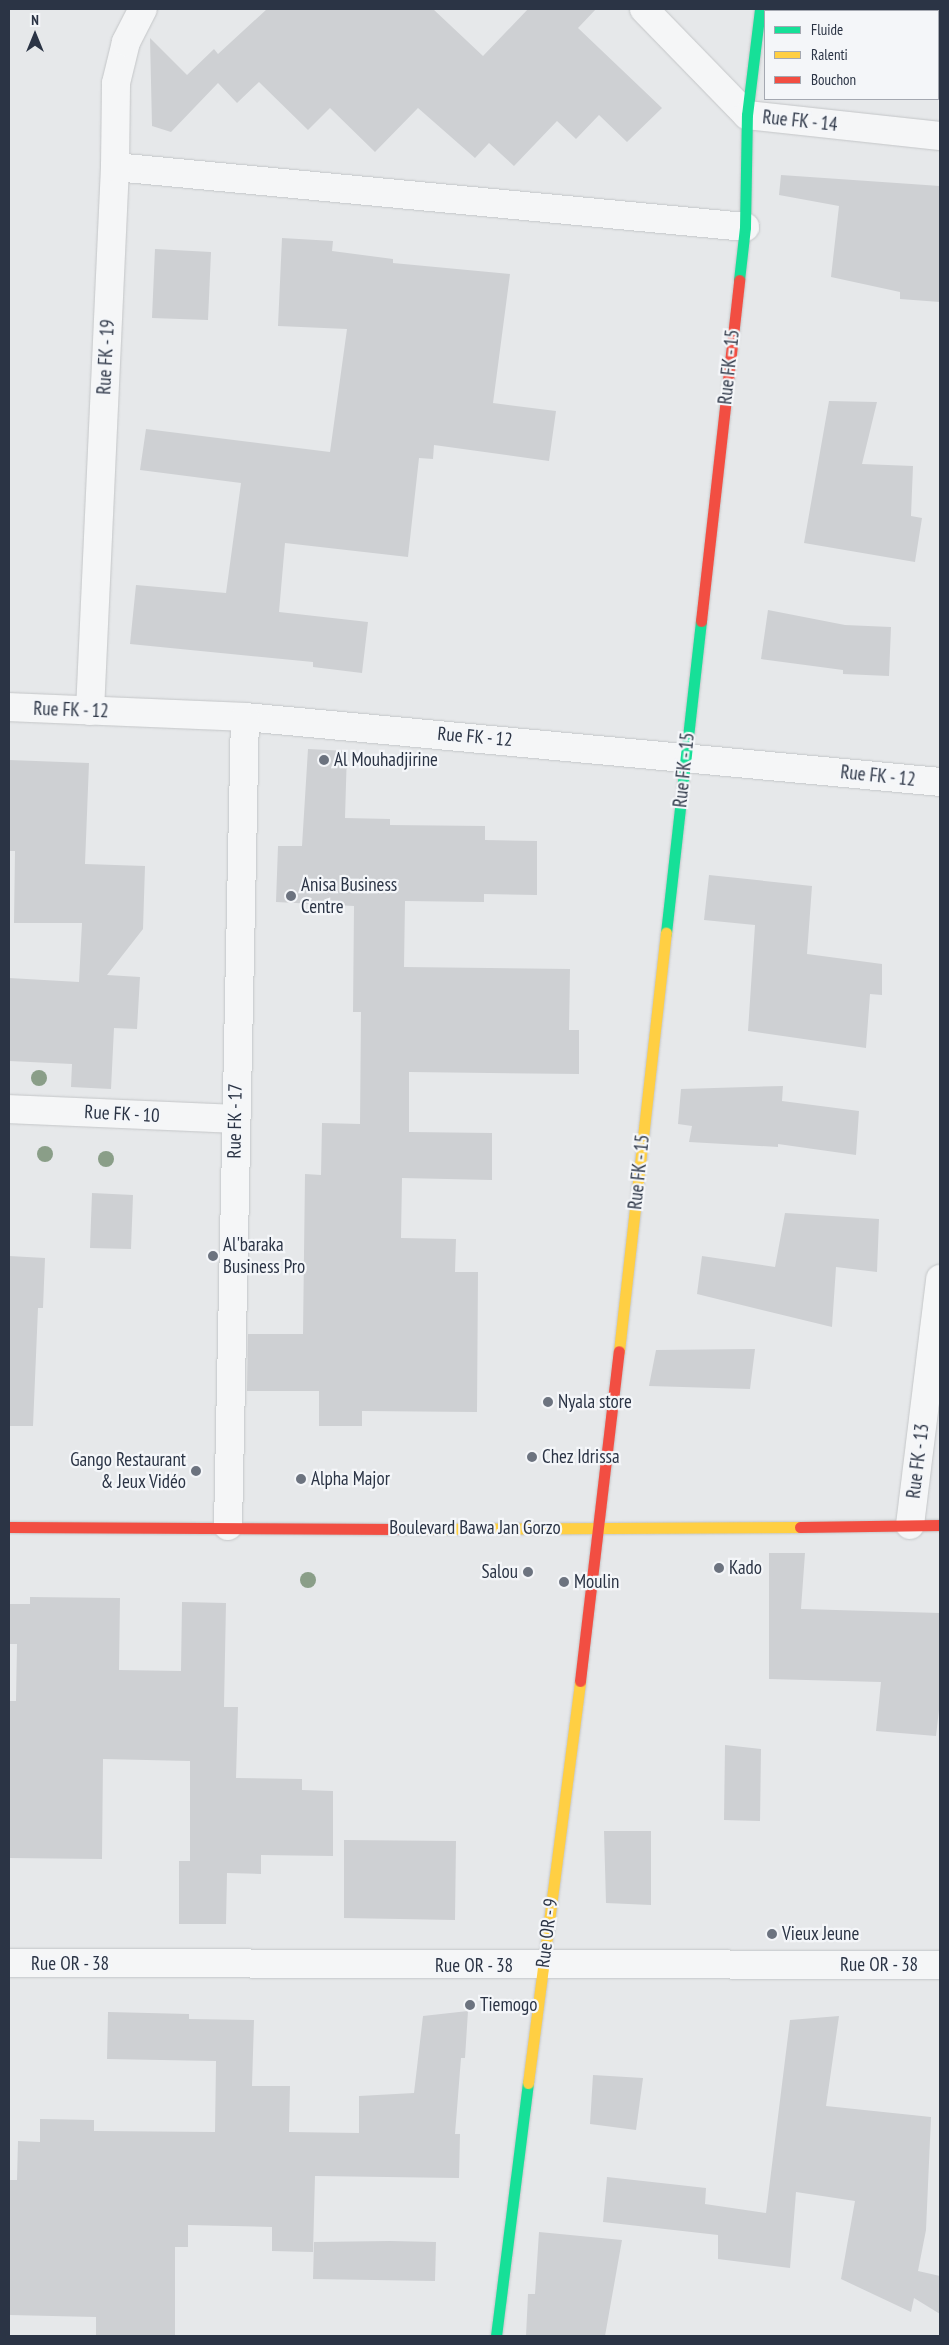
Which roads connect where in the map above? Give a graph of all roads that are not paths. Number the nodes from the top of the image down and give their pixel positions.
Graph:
1 (143, 9) edge
2 (644, 9) edge
3 (760, 9) edge
4 (746, 115) junction
5 (940, 136) edge
6 (115, 167) junction
7 (745, 227) junction
8 (9, 707) edge
9 (90, 711) junction
10 (245, 717) junction
11 (686, 756) junction
12 (940, 782) edge
13 (9, 1109) edge
14 (235, 1119) junction
15 (940, 1279) edge
16 (910, 1525) junction
17 (940, 1525) edge
18 (228, 1526) junction
19 (9, 1527) edge
20 (599, 1530) junction
21 (9, 1963) edge
22 (940, 1965) edge
23 (543, 1967) junction
24 (496, 2336) edge

1 - 6 street, Rue FK - 19
2 - 4 street, Rue FK - 14
3 - 4 street, Rue FK - 15
4 - 5 street, Rue FK - 14
4 - 7 street, Rue FK - 15
6 - 7 street
6 - 9 street, Rue FK - 19
7 - 11 street, Rue FK - 15
8 - 9 street, Rue FK - 12
9 - 10 street, Rue FK - 12
10 - 11 street, Rue FK - 12
10 - 14 street, Rue FK - 17
11 - 12 street, Rue FK - 12
11 - 20 street, Rue FK - 15
13 - 14 street, Rue FK - 10
14 - 18 street, Rue FK - 17
15 - 16 street, Rue FK - 13
16 - 17 street, Boulevard Bawa Jan Gorzo
16 - 20 street, Boulevard Bawa Jan Gorzo
18 - 19 street, Boulevard Bawa Jan Gorzo
18 - 20 street, Boulevard Bawa Jan Gorzo
20 - 23 street, Rue OR - 9
21 - 23 street, Rue OR - 38
22 - 23 street, Rue OR - 38
23 - 24 street, Rue OR - 9

